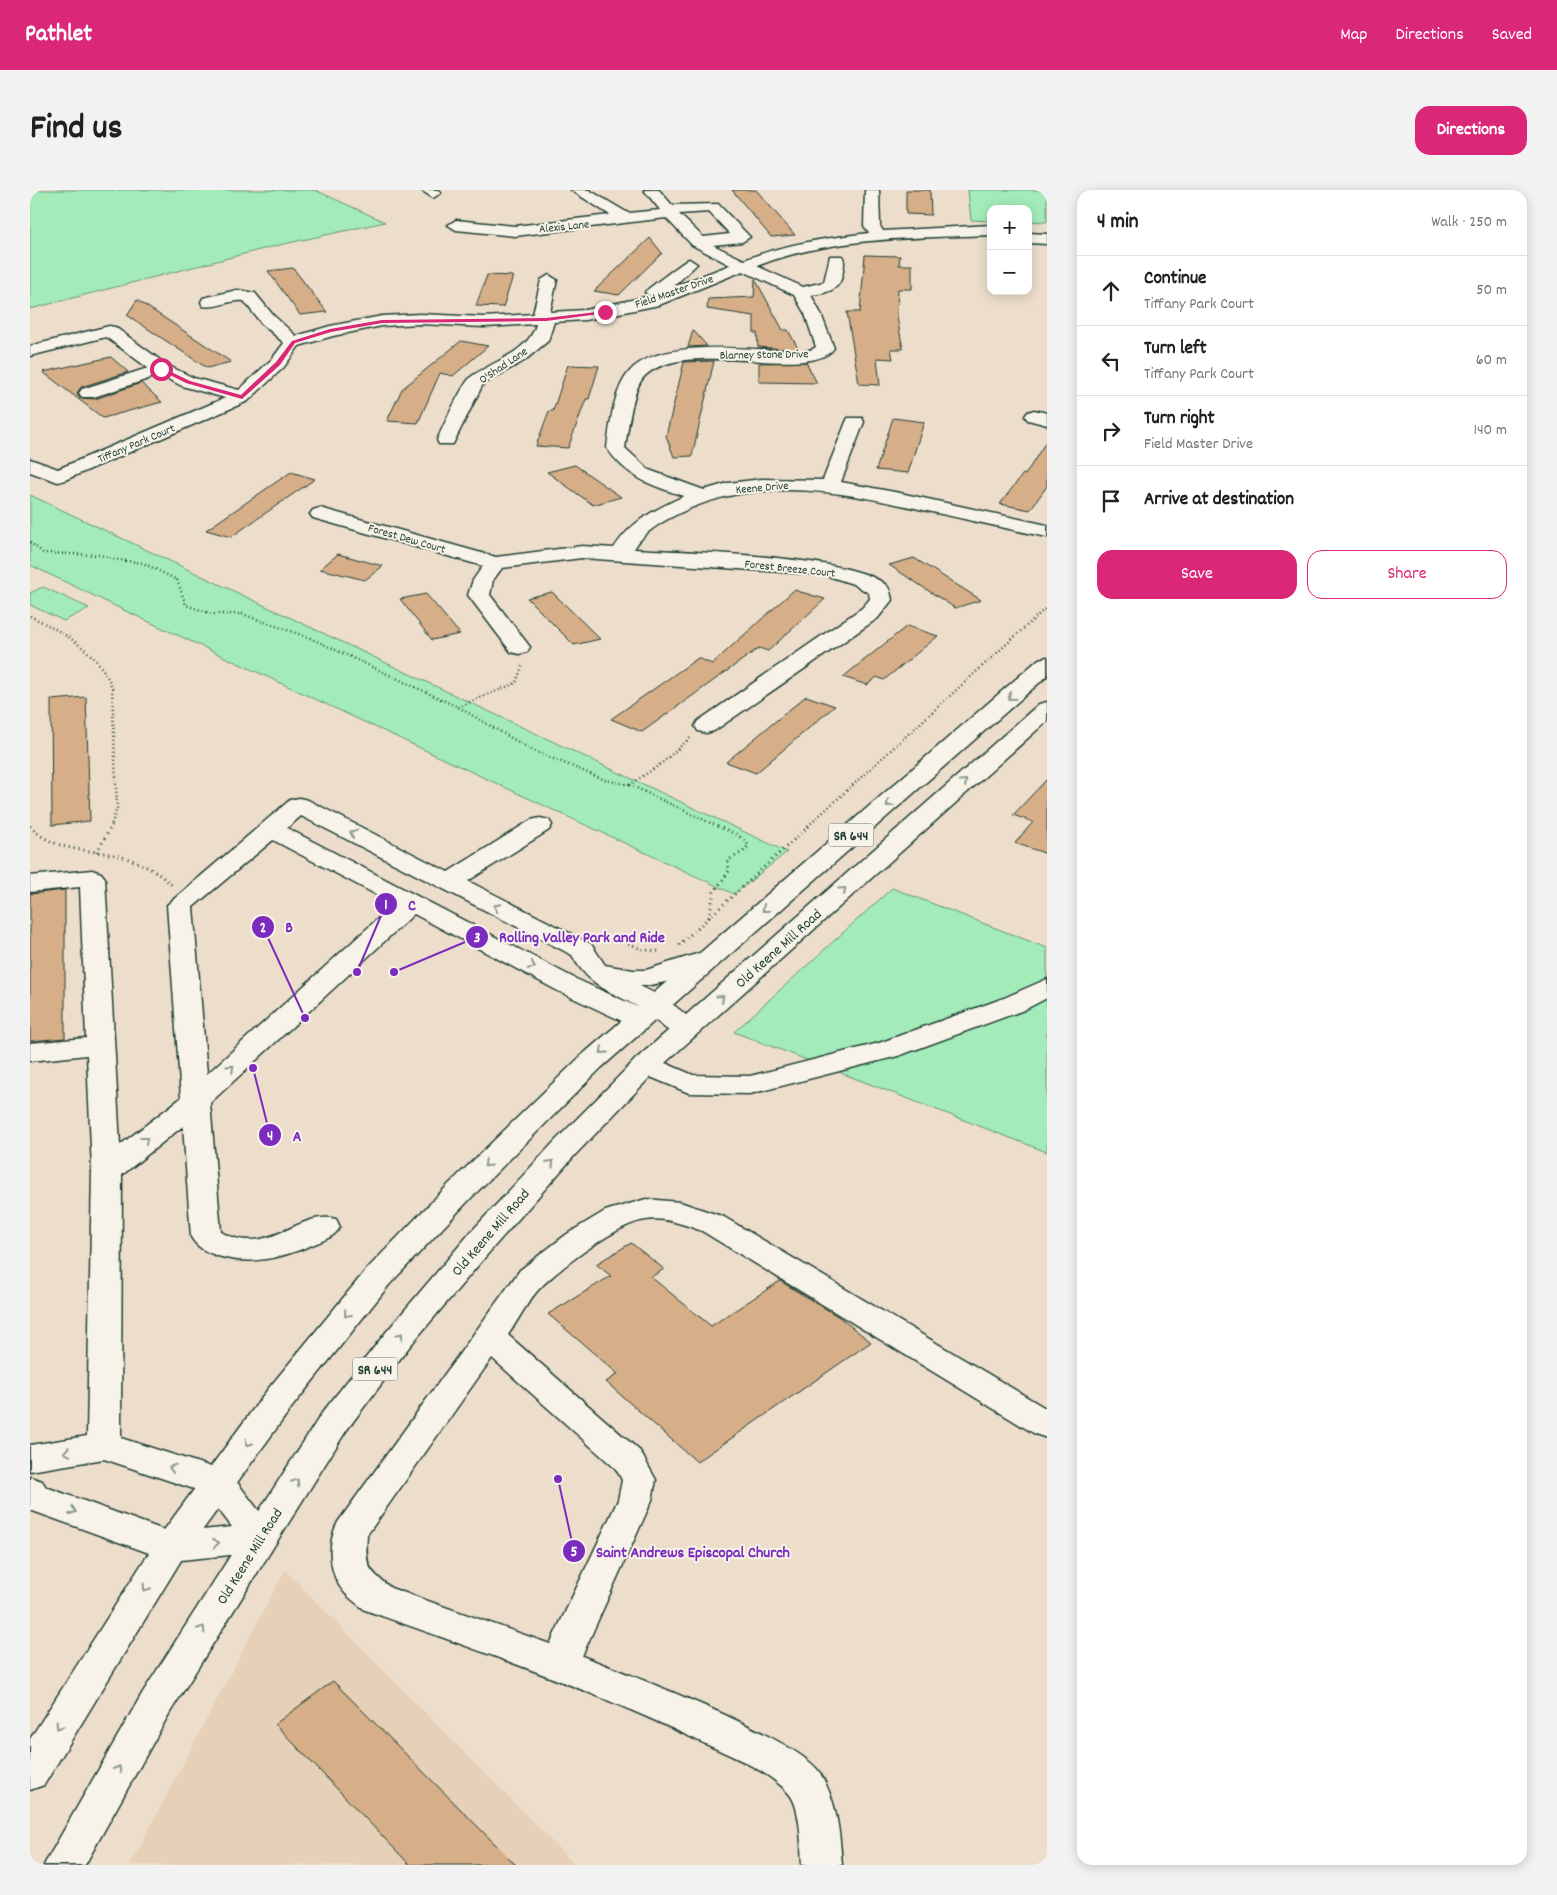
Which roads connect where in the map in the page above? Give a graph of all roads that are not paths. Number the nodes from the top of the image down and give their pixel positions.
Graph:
1 (578, 190) edge
2 (651, 190) edge
3 (872, 190) edge
4 (670, 211) junction
5 (627, 219) junction
6 (456, 225) dead end
7 (987, 230) edge
8 (1032, 230) edge
9 (1047, 230) edge
10 (963, 232) junction
11 (878, 235) junction
12 (987, 235) edge
13 (1032, 238) edge
14 (1047, 239) edge
15 (698, 242) junction
16 (836, 259) dead end
17 (689, 264) dead end
18 (745, 265) junction
19 (549, 280) dead end
20 (801, 292) junction
21 (653, 301) junction
22 (209, 302) dead end
23 (543, 319) junction
24 (294, 342) junction
25 (30, 351) edge
26 (161, 369) junction
27 (88, 392) dead end
28 (242, 397) junction
29 (855, 422) dead end
30 (446, 440) dead end
31 (30, 465) edge
32 (830, 486) junction
33 (700, 495) junction
34 (320, 514) dead end
35 (1047, 531) edge
36 (621, 554) junction
37 (494, 563) junction
38 (519, 647) road end
39 (1047, 664) edge
40 (1047, 709) edge
41 (706, 726) road end
42 (540, 825) dead end
43 (271, 829) junction
44 (449, 882) junction
45 (30, 884) edge
46 (411, 903) junction
47 (709, 958) junction
48 (590, 966) junction
49 (1047, 987) edge
50 (647, 1012) junction
51 (685, 1030) junction
52 (102, 1045) junction
53 (30, 1052) edge
54 (646, 1065) junction
55 (196, 1100) junction
56 (107, 1171) junction
57 (325, 1227) dead end
58 (488, 1336) junction
59 (1047, 1425) edge
60 (104, 1446) junction
61 (30, 1458) edge
62 (218, 1483) junction
63 (30, 1491) edge
64 (260, 1538) junction
65 (172, 1547) junction
66 (560, 1663) junction
67 (30, 1773) edge
68 (64, 1865) edge
69 (822, 1865) edge

1 - 5 street
2 - 4 street
3 - 11 street
4 - 5 street, Alexis Lane
4 - 15 street
4 - 15 street, Alexis Lane
5 - 6 street, Alexis Lane
7 - 10 street, Field Master Drive
8 - 9 street
10 - 11 street, Field Master Drive
10 - 12 street, Field Master Drive
11 - 18 street, Field Master Drive
13 - 14 street
15 - 18 street
16 - 20 street
17 - 21 street
18 - 20 street
18 - 21 street, Field Master Drive
19 - 23 street, O'Shad Lane
20 - 33 street, Blarney Stone Drive
21 - 23 street, Field Master Drive
22 - 24 street
23 - 24 street, Field Master Drive
23 - 30 street, O'Shad Lane
24 - 28 street, Tiffany Park Court
25 - 26 street
26 - 27 street
26 - 28 street
28 - 31 street, Tiffany Park Court
29 - 32 street
32 - 33 street, Keene Drive
32 - 35 street, Keene Drive
33 - 36 street, Keene Drive
34 - 37 street, Forest Dew Court
36 - 37 street
36 - 41 street, Forest Breeze Court
37 - 38 street
39 -> 47 street, SR 644
51 -> 40 street, Old Keene Mill Road / SR 644
42 - 44 street
44 -> 43 street
43 - 46 street
43 - 55 street
48 -> 44 street
45 - 52 street
46 -> 50 street
55 -> 46 street
47 - 48 street
47 - 50 street, SR 644
48 - 50 street
49 - 54 street
50 - 51 street
50 -> 62 street, SR 644
51 - 54 street, Old Keene Mill Road / SR 644
52 - 53 street
52 - 56 street
64 -> 54 street, Old Keene Mill Road / SR 644
56 -> 55 street
55 - 57 street
56 - 60 street
58 - 59 street
58 - 66 street
58 - 66 street
60 -> 61 street
62 -> 60 street
62 - 64 street
62 - 65 street, SR 644
63 -> 65 street
65 -> 64 street
68 -> 64 street, Old Keene Mill Road / SR 644
65 -> 67 street, SR 644
66 - 69 street

